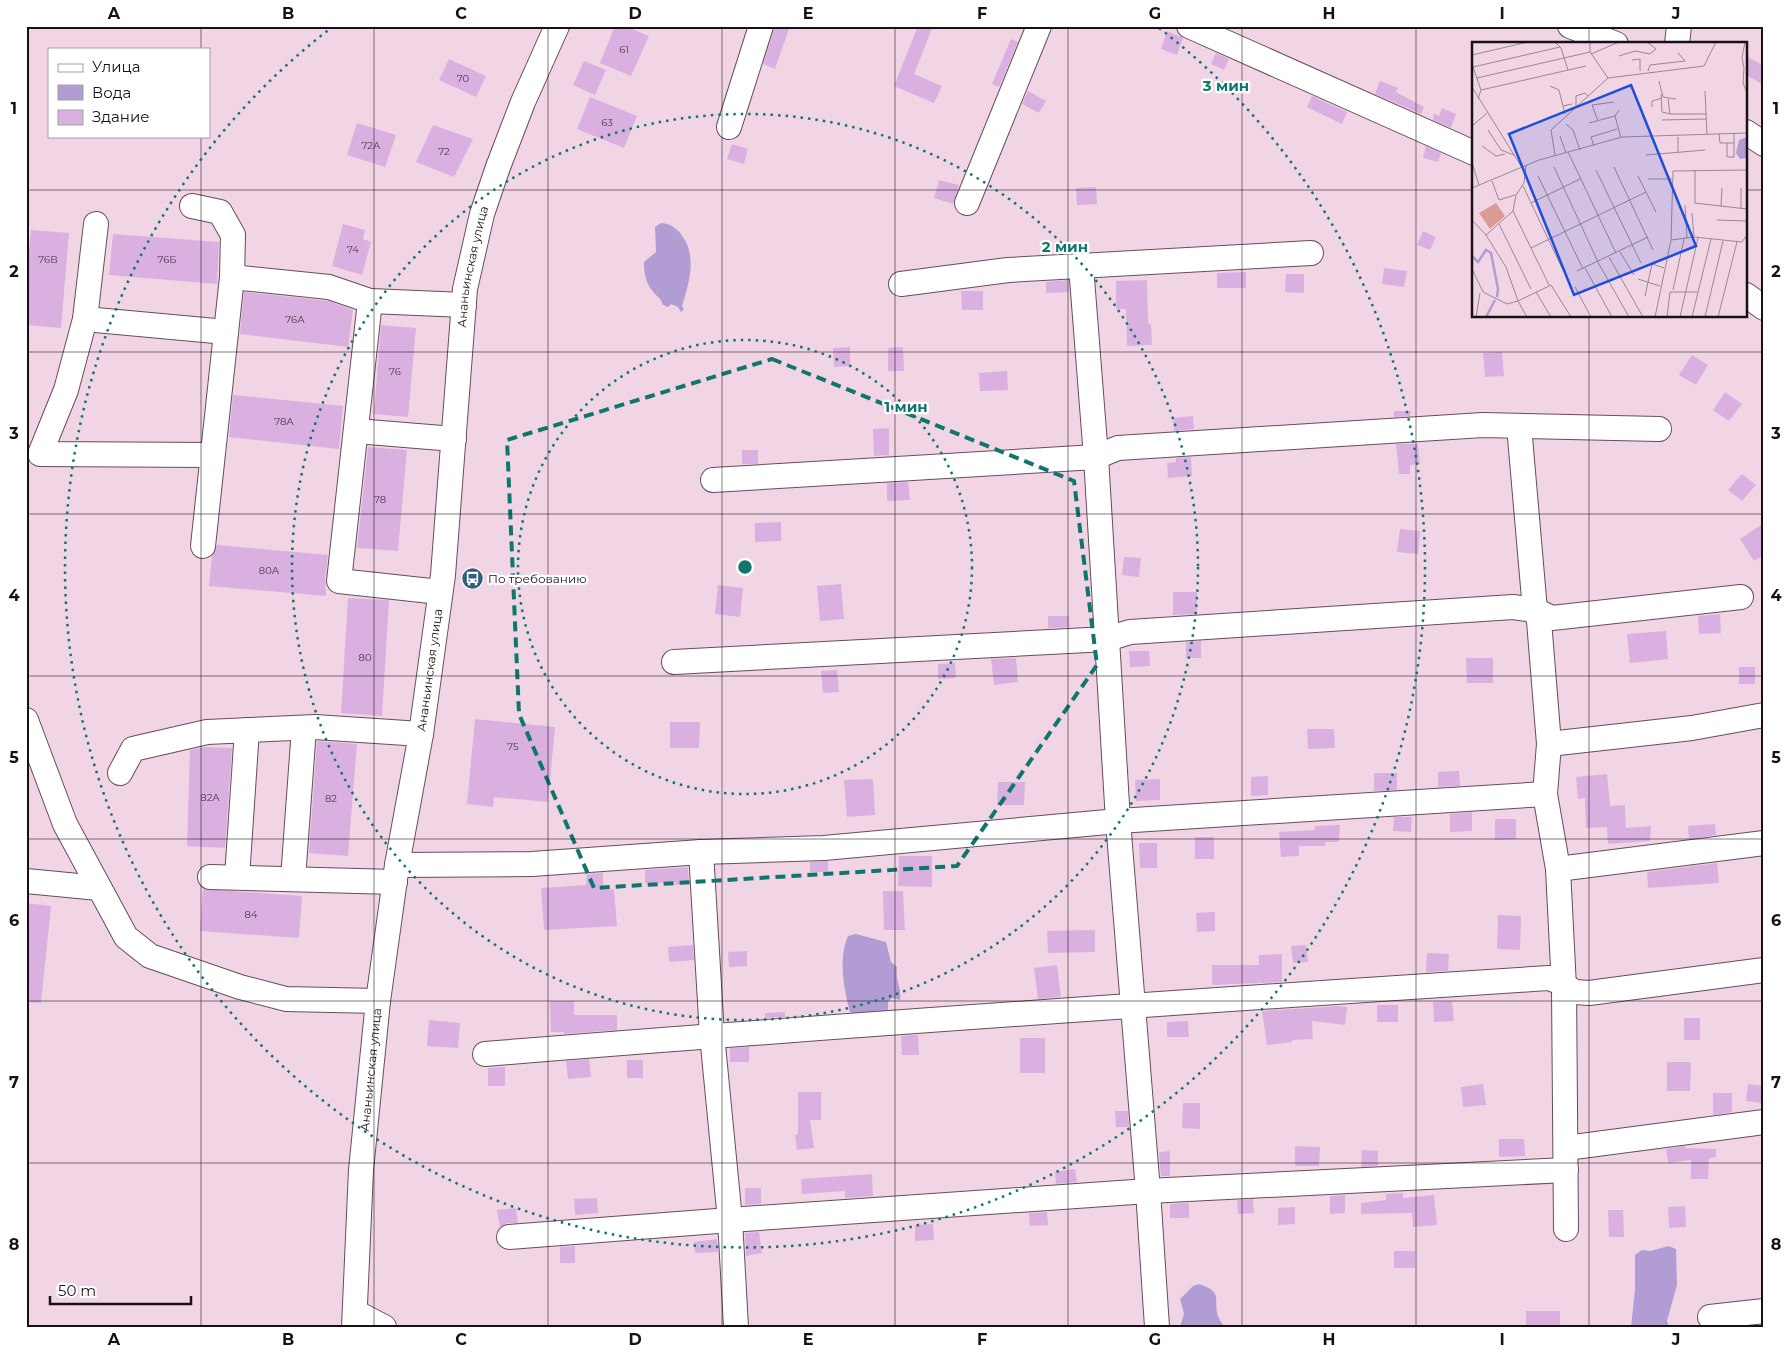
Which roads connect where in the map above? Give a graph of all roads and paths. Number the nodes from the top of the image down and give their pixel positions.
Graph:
1 (557, 26) edge
2 (761, 26) edge
3 (1039, 26) edge
4 (1189, 26) edge
5 (1570, 26) edge
6 (1679, 26) edge
7 (1611, 42) edge
8 (1677, 42) edge
9 (729, 127) dead end
10 (1748, 133) edge
11 (1764, 144) edge
12 (1472, 152) edge
13 (967, 203) dead end
14 (192, 206) dead end
15 (96, 224) dead end
16 (1311, 253) dead end
17 (1081, 266) junction
18 (232, 277) junction
19 (901, 284) dead end
20 (1748, 296) edge
21 (370, 301) junction
22 (464, 305) junction
23 (1764, 308) edge
24 (85, 318) junction
25 (226, 332) junction
26 (1519, 426) junction
27 (1659, 429) dead end
28 (356, 431) junction
29 (454, 439) junction
30 (212, 455) junction
31 (1096, 457) junction
32 (713, 480) dead end
33 (203, 546) dead end
34 (440, 592) junction
35 (1741, 597) dead end
36 (1535, 610) junction
37 (1107, 639) junction
38 (674, 662) dead end
39 (1764, 714) edge
40 (304, 728) junction
41 (247, 730) junction
42 (29, 734) edge
43 (421, 734) junction
44 (1548, 744) junction
45 (120, 773) dead end
46 (1545, 794) junction
47 (1118, 821) junction
48 (1764, 842) edge
49 (701, 852) junction
50 (1558, 870) junction
51 (396, 873) junction
52 (210, 877) dead end
53 (237, 878) junction
54 (293, 879) junction
55 (26, 881) edge
56 (99, 888) junction
57 (1764, 970) edge
58 (1564, 987) junction
59 (378, 1001) junction
60 (1133, 1005) junction
61 (712, 1035) junction
62 (485, 1054) dead end
63 (1764, 1122) edge
64 (1566, 1159) junction
65 (1148, 1191) junction
66 (730, 1220) junction
67 (1566, 1229) dead end
68 (509, 1237) dead end
69 (1764, 1311) edge
70 (1710, 1317) dead end
71 (354, 1319) edge
72 (384, 1327) edge
73 (736, 1327) edge
74 (1157, 1327) edge

1 - 22 street, Ананьинская улица
2 - 9 street
3 - 13 street
4 - 12 street
5 - 7 street
6 - 8 street
10 - 11 street
14 - 18 street
15 - 24 street
16 - 17 street
17 - 19 street
17 - 31 street
18 - 21 street
18 - 25 street
20 - 23 street
21 - 22 street
21 - 28 street
22 - 29 street, Ананьинская улица
24 - 25 street
24 - 30 street
25 - 30 street
26 - 27 street
26 - 31 street
26 - 36 street
28 - 29 street
28 - 34 street
29 - 34 street, Ананьинская улица
30 - 33 street
31 - 32 street
31 - 37 street
34 - 43 street, Ананьинская улица
35 - 36 street
36 - 37 street
36 - 44 street
37 - 38 street
37 - 47 street
39 - 44 street
40 - 41 street
40 - 43 street
40 - 54 street
41 - 45 street
41 - 53 street
42 - 56 street
43 - 51 street, Ананьинская улица
44 - 46 street
46 - 47 street
46 - 50 street
47 - 49 street
47 - 60 street
48 - 50 street
49 - 51 street
49 - 61 street
50 - 58 street
51 - 54 street
51 - 59 street, Ананьинская улица
52 - 53 street
53 - 54 street
55 - 56 street
56 - 59 street
57 - 58 street
58 - 60 street
58 - 64 street
59 - 71 street, Ананьинская улица
60 - 61 street
60 - 65 street
61 - 62 street
61 - 66 street
63 - 64 street
64 - 65 street
64 - 67 street
65 - 66 street
65 - 74 street
66 - 68 street
66 - 73 street
69 - 70 street
71 - 72 street

